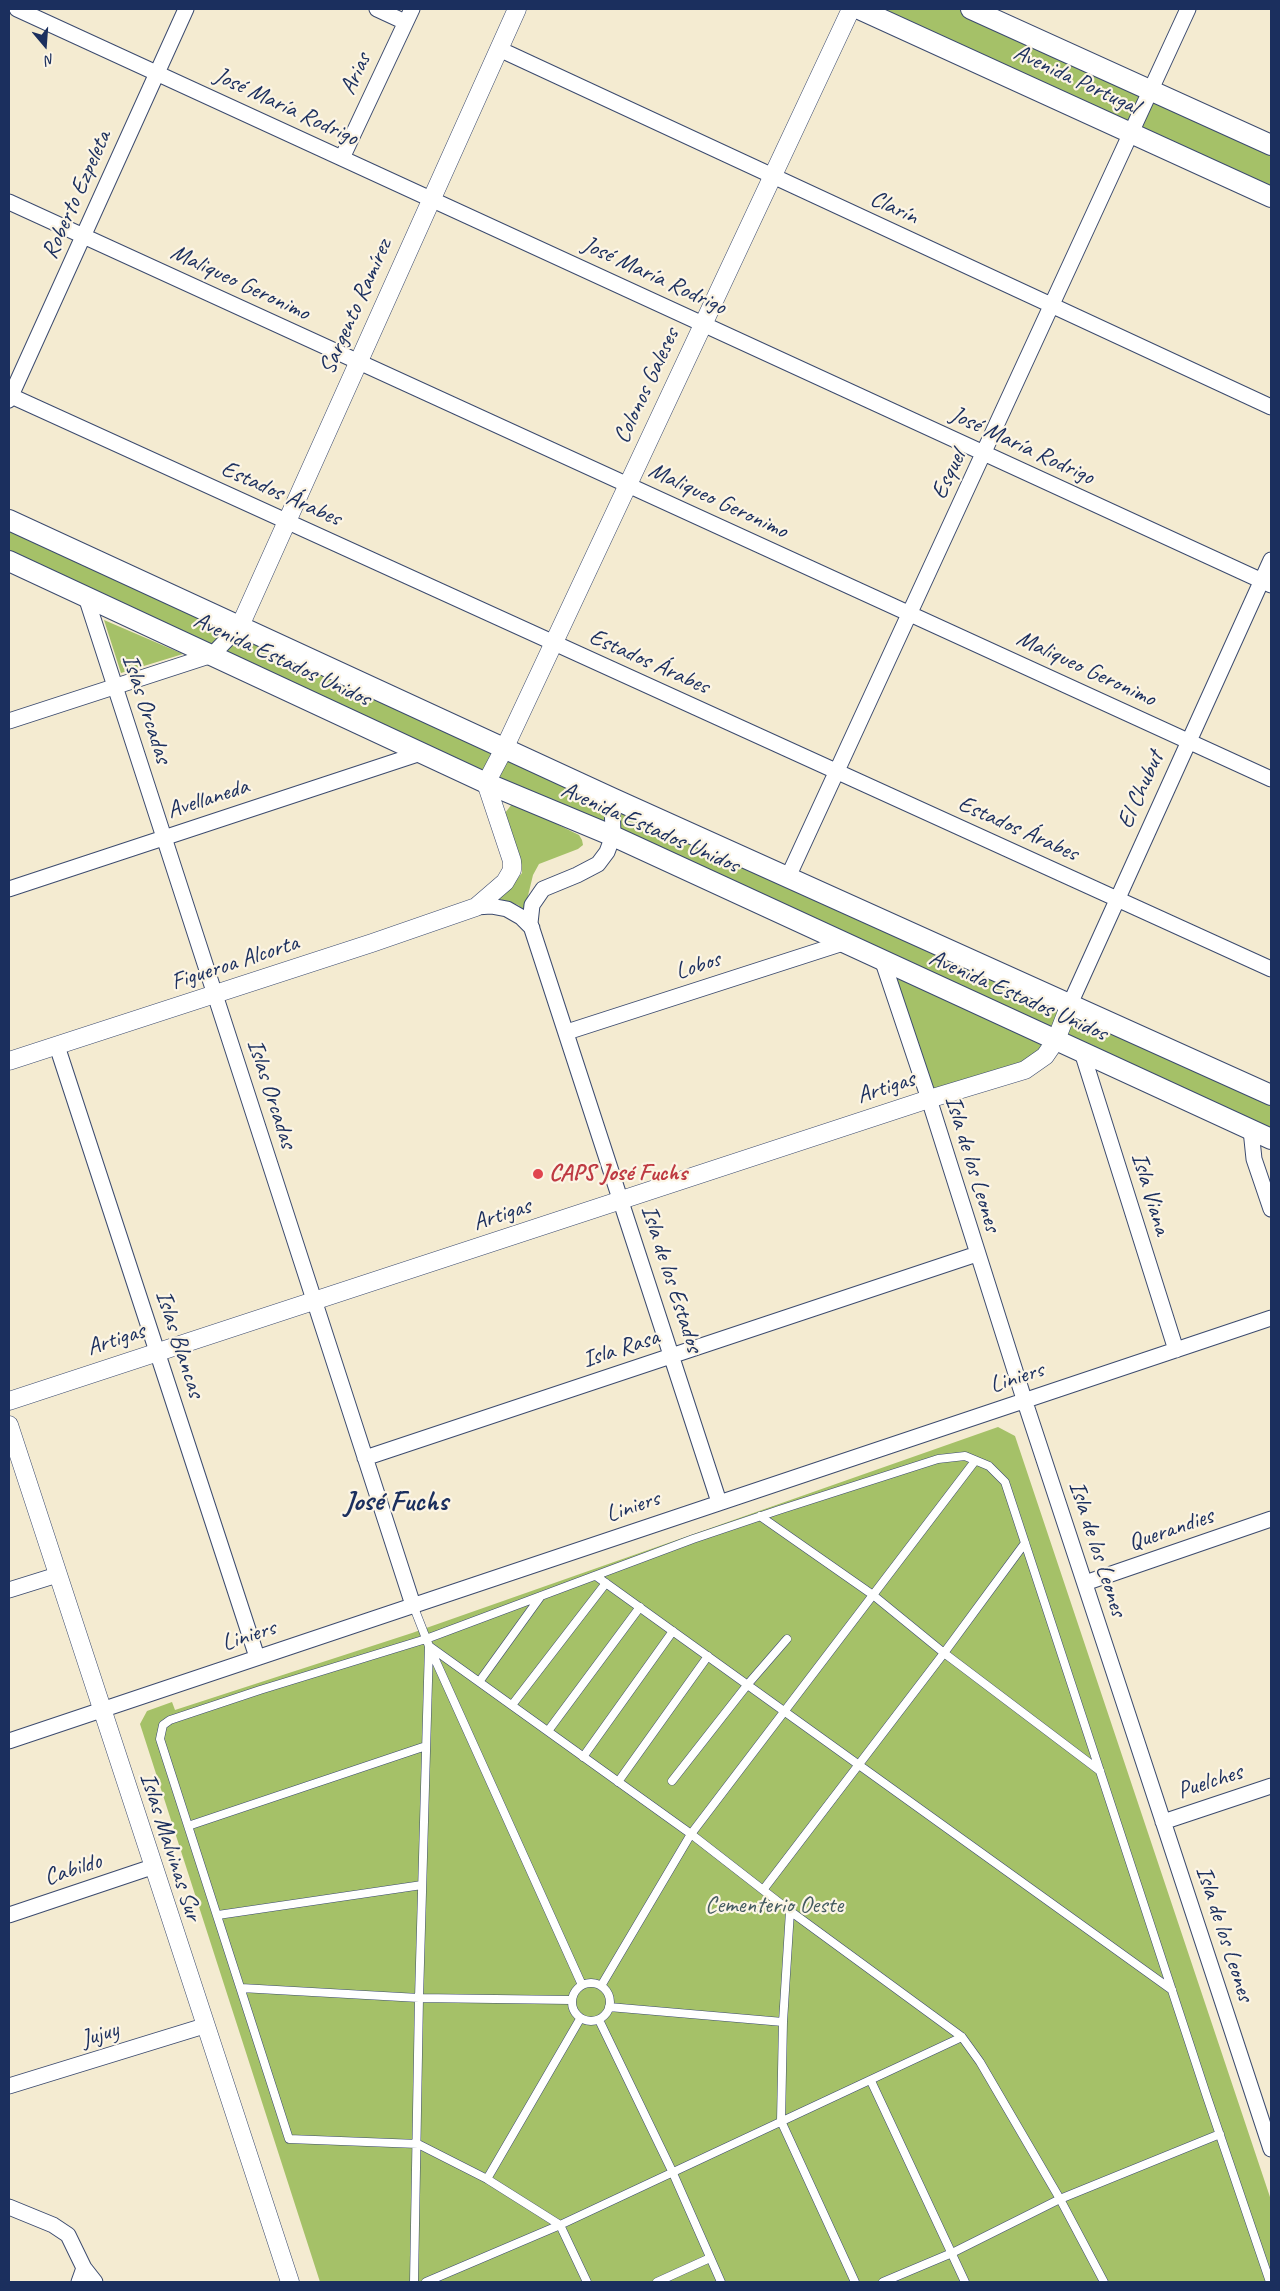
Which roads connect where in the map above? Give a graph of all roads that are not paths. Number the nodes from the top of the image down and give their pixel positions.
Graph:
1 (18, 9) edge
2 (186, 9) edge
3 (377, 9) edge
4 (517, 9) edge
5 (851, 9) edge
6 (859, 9) edge
7 (971, 9) edge
8 (1188, 9) edge
9 (408, 15) edge
10 (499, 49) junction
11 (156, 72) junction
12 (1150, 90) junction
13 (1132, 134) junction
14 (1271, 145) edge
15 (342, 158) junction
16 (772, 176) junction
17 (1271, 197) edge
18 (431, 199) junction
19 (9, 202) edge
20 (84, 237) junction
21 (1052, 306) junction
22 (703, 324) junction
23 (358, 362) junction
24 (9, 397) edge
25 (1271, 407) edge
26 (984, 453) junction
27 (628, 485) junction
28 (9, 520) edge
29 (286, 521) junction
30 (1271, 560) edge
31 (9, 561) edge
32 (1267, 583) edge
33 (86, 597) junction
34 (910, 614) junction
35 (240, 626) junction
36 (554, 643) junction
37 (212, 656) junction
38 (115, 686) junction
39 (9, 721) edge
40 (1189, 741) junction
41 (504, 749) junction
42 (421, 753) junction
43 (837, 772) junction
44 (1271, 778) edge
45 (486, 783) junction
46 (612, 798) junction
47 (612, 836) junction
48 (164, 837) junction
49 (788, 877) junction
50 (9, 889) edge
51 (1118, 900) junction
52 (476, 907) junction
53 (532, 928) junction
54 (844, 943) junction
55 (883, 962) junction
56 (1271, 969) edge
57 (215, 994) junction
58 (1070, 1004) junction
59 (566, 1032) junction
60 (1056, 1040) junction
61 (57, 1046) junction
62 (1082, 1052) junction
63 (9, 1061) edge
64 (1271, 1095) edge
65 (928, 1099) junction
66 (1251, 1130) junction
67 (1271, 1139) edge
68 (621, 1201) junction
69 (1271, 1210) edge
70 (977, 1254) junction
71 (314, 1301) junction
72 (1271, 1318) edge
73 (1176, 1350) junction
74 (157, 1352) junction
75 (671, 1356) junction
76 (1024, 1399) junction
77 (9, 1401) edge
78 (9, 1425) edge
79 (365, 1458) junction
80 (975, 1461) junction
81 (719, 1502) junction
82 (760, 1516) junction
83 (1271, 1519) edge
84 (1025, 1543) junction
85 (57, 1575) junction
86 (596, 1576) junction
87 (606, 1583) junction
88 (1085, 1583) junction
89 (9, 1590) edge
90 (873, 1595) junction
91 (541, 1596) junction
92 (413, 1605) junction
93 (640, 1607) junction
94 (673, 1631) junction
95 (787, 1639) dead end
96 (428, 1642) junction
97 (944, 1653) junction
98 (708, 1656) junction
99 (257, 1657) junction
100 (479, 1682) junction
101 (748, 1684) junction
102 (512, 1705) junction
103 (101, 1709) junction
104 (785, 1711) junction
105 (548, 1732) junction
106 (9, 1741) edge
107 (426, 1746) junction
108 (583, 1757) junction
109 (859, 1764) junction
110 (1101, 1772) junction
111 (672, 1781) dead end
112 (618, 1782) junction
113 (1271, 1786) edge
114 (1163, 1822) junction
115 (188, 1826) junction
116 (691, 1834) junction
117 (152, 1867) junction
118 (422, 1885) junction
119 (763, 1890) junction
120 (790, 1911) junction
121 (218, 1914) junction
122 (9, 1915) edge
123 (582, 1985) junction
124 (601, 1986) junction
125 (241, 1988) junction
126 (1172, 1990) junction
127 (419, 1998) junction
128 (571, 2000) junction
129 (610, 2006) junction
130 (580, 2019) junction
131 (599, 2020) junction
132 (783, 2022) junction
133 (204, 2026) junction
134 (962, 2037) junction
135 (871, 2081) junction
136 (9, 2086) edge
137 (782, 2121) junction
138 (1220, 2134) junction
139 (418, 2144) junction
140 (1271, 2147) edge
141 (672, 2171) junction
142 (487, 2179) junction
143 (1060, 2199) junction
144 (9, 2207) edge
145 (560, 2225) junction
146 (952, 2253) junction
147 (710, 2258) junction
148 (84, 2268) junction
149 (79, 2282) edge
150 (95, 2282) edge
151 (290, 2282) edge
152 (414, 2282) edge
153 (426, 2282) edge
154 (587, 2282) edge
155 (657, 2282) edge
156 (721, 2282) edge
157 (855, 2282) edge
158 (883, 2282) edge
159 (965, 2282) edge
160 (1104, 2282) edge
161 (1270, 2282) edge

1 - 11 street, José María Rodrigo
2 - 11 street, Roberto Ezpeleta
3 - 9 street
4 - 10 street, Sargento Ramírez
5 - 16 street, Colonos Galeses
6 - 13 main road, Avenida Portugal
7 - 12 main road, Avenida Portugal
8 - 12 street, Esquel
9 - 15 street, Arias
10 - 16 street, Clarín
10 - 18 street, Sargento Ramírez
11 - 15 street, José María Rodrigo
11 - 20 street, Roberto Ezpeleta
12 - 13 street, Esquel
12 - 14 main road, Avenida Portugal
13 - 17 main road, Avenida Portugal
13 - 21 street, Esquel
15 - 18 street, José María Rodrigo
16 - 21 street, Clarín
16 - 22 street, Colonos Galeses
18 - 22 street, José María Rodrigo
18 - 23 street, Sargento Ramírez
19 - 20 street, Maliqueo Geronimo
20 - 23 street, Maliqueo Geronimo
20 - 24 street, Roberto Ezpeleta
21 - 25 street, Clarín
21 - 26 street, Esquel
22 - 26 street, José María Rodrigo
22 - 27 street, Colonos Galeses
23 - 27 street, Maliqueo Geronimo
23 - 29 street, Sargento Ramírez
24 - 29 street, Estados Árabes
26 - 32 street, José María Rodrigo
26 - 34 street, Esquel
27 - 34 street, Maliqueo Geronimo
27 - 36 street, Colonos Galeses
28 - 35 main road, Avenida Estados Unidos
29 - 35 street, Sargento Ramírez
29 - 36 street, Estados Árabes
30 - 32 street, El Chubut
31 - 33 main road, Avenida Estados Unidos
32 - 40 street, El Chubut
33 - 37 main road, Avenida Estados Unidos
33 - 38 street, Islas Orcadas
34 - 40 street, Maliqueo Geronimo
34 - 43 street, Esquel
35 - 37 street
35 - 41 main road, Avenida Estados Unidos
36 - 41 street, Colonos Galeses
36 - 43 street, Estados Árabes
37 - 38 street
37 - 42 main road, Avenida Estados Unidos
38 - 39 street
38 - 48 street, Islas Orcadas
40 - 44 street, Maliqueo Geronimo
40 - 51 street, El Chubut
41 - 45 street, Colonos Galeses
41 - 46 main road, Avenida Estados Unidos
42 - 45 main road, Avenida Estados Unidos
42 - 48 street, Avellaneda
43 - 49 street, Esquel
43 - 51 street, Estados Árabes
45 - 47 main road, Avenida Estados Unidos
45 - 52 street
46 - 47 street
46 - 49 main road, Avenida Estados Unidos
47 - 53 street, Isla de los Estados
47 - 54 main road, Avenida Estados Unidos
48 - 50 street, Avellaneda
48 - 57 street, Islas Orcadas
49 - 58 main road, Avenida Estados Unidos
51 - 56 street, Estados Árabes
51 - 58 street, El Chubut
52 - 53 street
52 - 57 street, Figueroa Alcorta
53 - 59 street, Isla de los Estados
54 - 55 main road, Avenida Estados Unidos
54 - 59 street, Lobos
55 - 60 main road, Avenida Estados Unidos
55 - 65 street, Isla de los Leones
57 - 61 street, Figueroa Alcorta
57 - 71 street, Islas Orcadas
58 - 60 street, El Chubut
58 - 64 main road, Avenida Estados Unidos
59 - 68 street, Isla de los Estados
60 - 62 main road, Avenida Estados Unidos
60 - 65 street, Artigas
61 - 63 street, Figueroa Alcorta
61 - 74 street, Islas Blancas
62 - 66 main road, Avenida Estados Unidos
62 - 73 street, Isla Viana
65 - 68 street, Artigas
65 - 70 street, Isla de los Leones
66 - 67 main road, Avenida Estados Unidos
66 - 69 street
68 - 71 street, Artigas
68 - 75 street, Isla de los Estados
70 - 75 street, Isla Rasa
70 - 76 street, Isla de los Leones
71 - 74 street, Artigas
71 - 79 street, Islas Orcadas
72 - 73 street, Liniers
73 - 76 street, Liniers
74 - 77 street, Artigas
74 - 99 street, Islas Blancas
75 - 79 street, Isla Rasa
75 - 81 street, Isla de los Estados
76 - 81 street, Liniers
76 - 88 street, Isla de los Leones
78 - 85 street, Islas Malvinas Sur
79 - 92 street, Islas Orcadas
80 - 82 lane
80 - 84 lane
80 - 90 lane
81 - 92 street, Liniers
82 - 86 lane
82 - 90 lane
83 - 88 street, Querandies
84 - 97 lane
84 - 110 lane
85 - 89 street
85 - 103 street, Islas Malvinas Sur
86 - 87 lane
86 - 91 lane
87 - 93 lane
87 - 102 lane
88 - 114 street, Isla de los Leones
90 - 97 lane
90 - 104 lane
91 - 96 lane
91 - 100 lane
92 - 96 lane
92 - 99 street, Liniers
93 - 94 lane
93 - 105 lane
94 - 98 lane
94 - 108 lane
95 - 101 lane
96 - 100 lane
96 - 107 lane
96 - 115 lane
96 - 123 lane
97 - 109 lane
97 - 110 lane
98 - 101 lane
98 - 112 lane
99 - 103 street, Liniers
100 - 102 lane
101 - 104 lane
101 - 111 lane
102 - 105 lane
103 - 106 street, Liniers
103 - 117 street, Islas Malvinas Sur
104 - 109 lane
104 - 116 lane
105 - 108 lane
107 - 115 lane
107 - 118 lane
108 - 112 lane
109 - 119 lane
109 - 126 lane
110 - 126 lane
112 - 116 lane
113 - 114 street, Puelches
114 - 140 street, Isla de los Leones
115 - 121 lane
116 - 119 lane
116 - 124 lane
117 - 122 street, Cabildo
117 - 133 street, Islas Malvinas Sur
118 - 121 lane
118 - 127 lane
119 - 120 lane
120 - 132 lane
120 - 134 lane
121 - 125 lane
123 - 124 lane
123 - 128 lane
124 - 129 lane
125 - 127 lane
125 - 139 lane
126 - 138 lane
127 - 128 lane
127 - 139 lane
128 - 130 lane
129 - 131 lane
129 - 132 lane
130 - 131 lane
130 - 142 lane
131 - 141 lane
132 - 137 lane
133 - 136 street, Jujuy
133 - 151 street, Islas Malvinas Sur
134 - 135 lane
134 - 143 lane
135 - 137 lane
135 - 146 lane
137 - 141 lane
137 - 157 lane
138 - 143 lane
138 - 161 lane
139 - 142 lane
139 - 152 lane
141 - 145 lane
141 - 147 lane
142 - 145 lane
143 - 146 lane
143 - 160 lane
144 - 148 street
145 - 153 lane
145 - 154 lane
146 - 158 lane
146 - 159 lane
147 - 155 lane
147 - 156 lane
148 - 149 street
148 - 150 street

